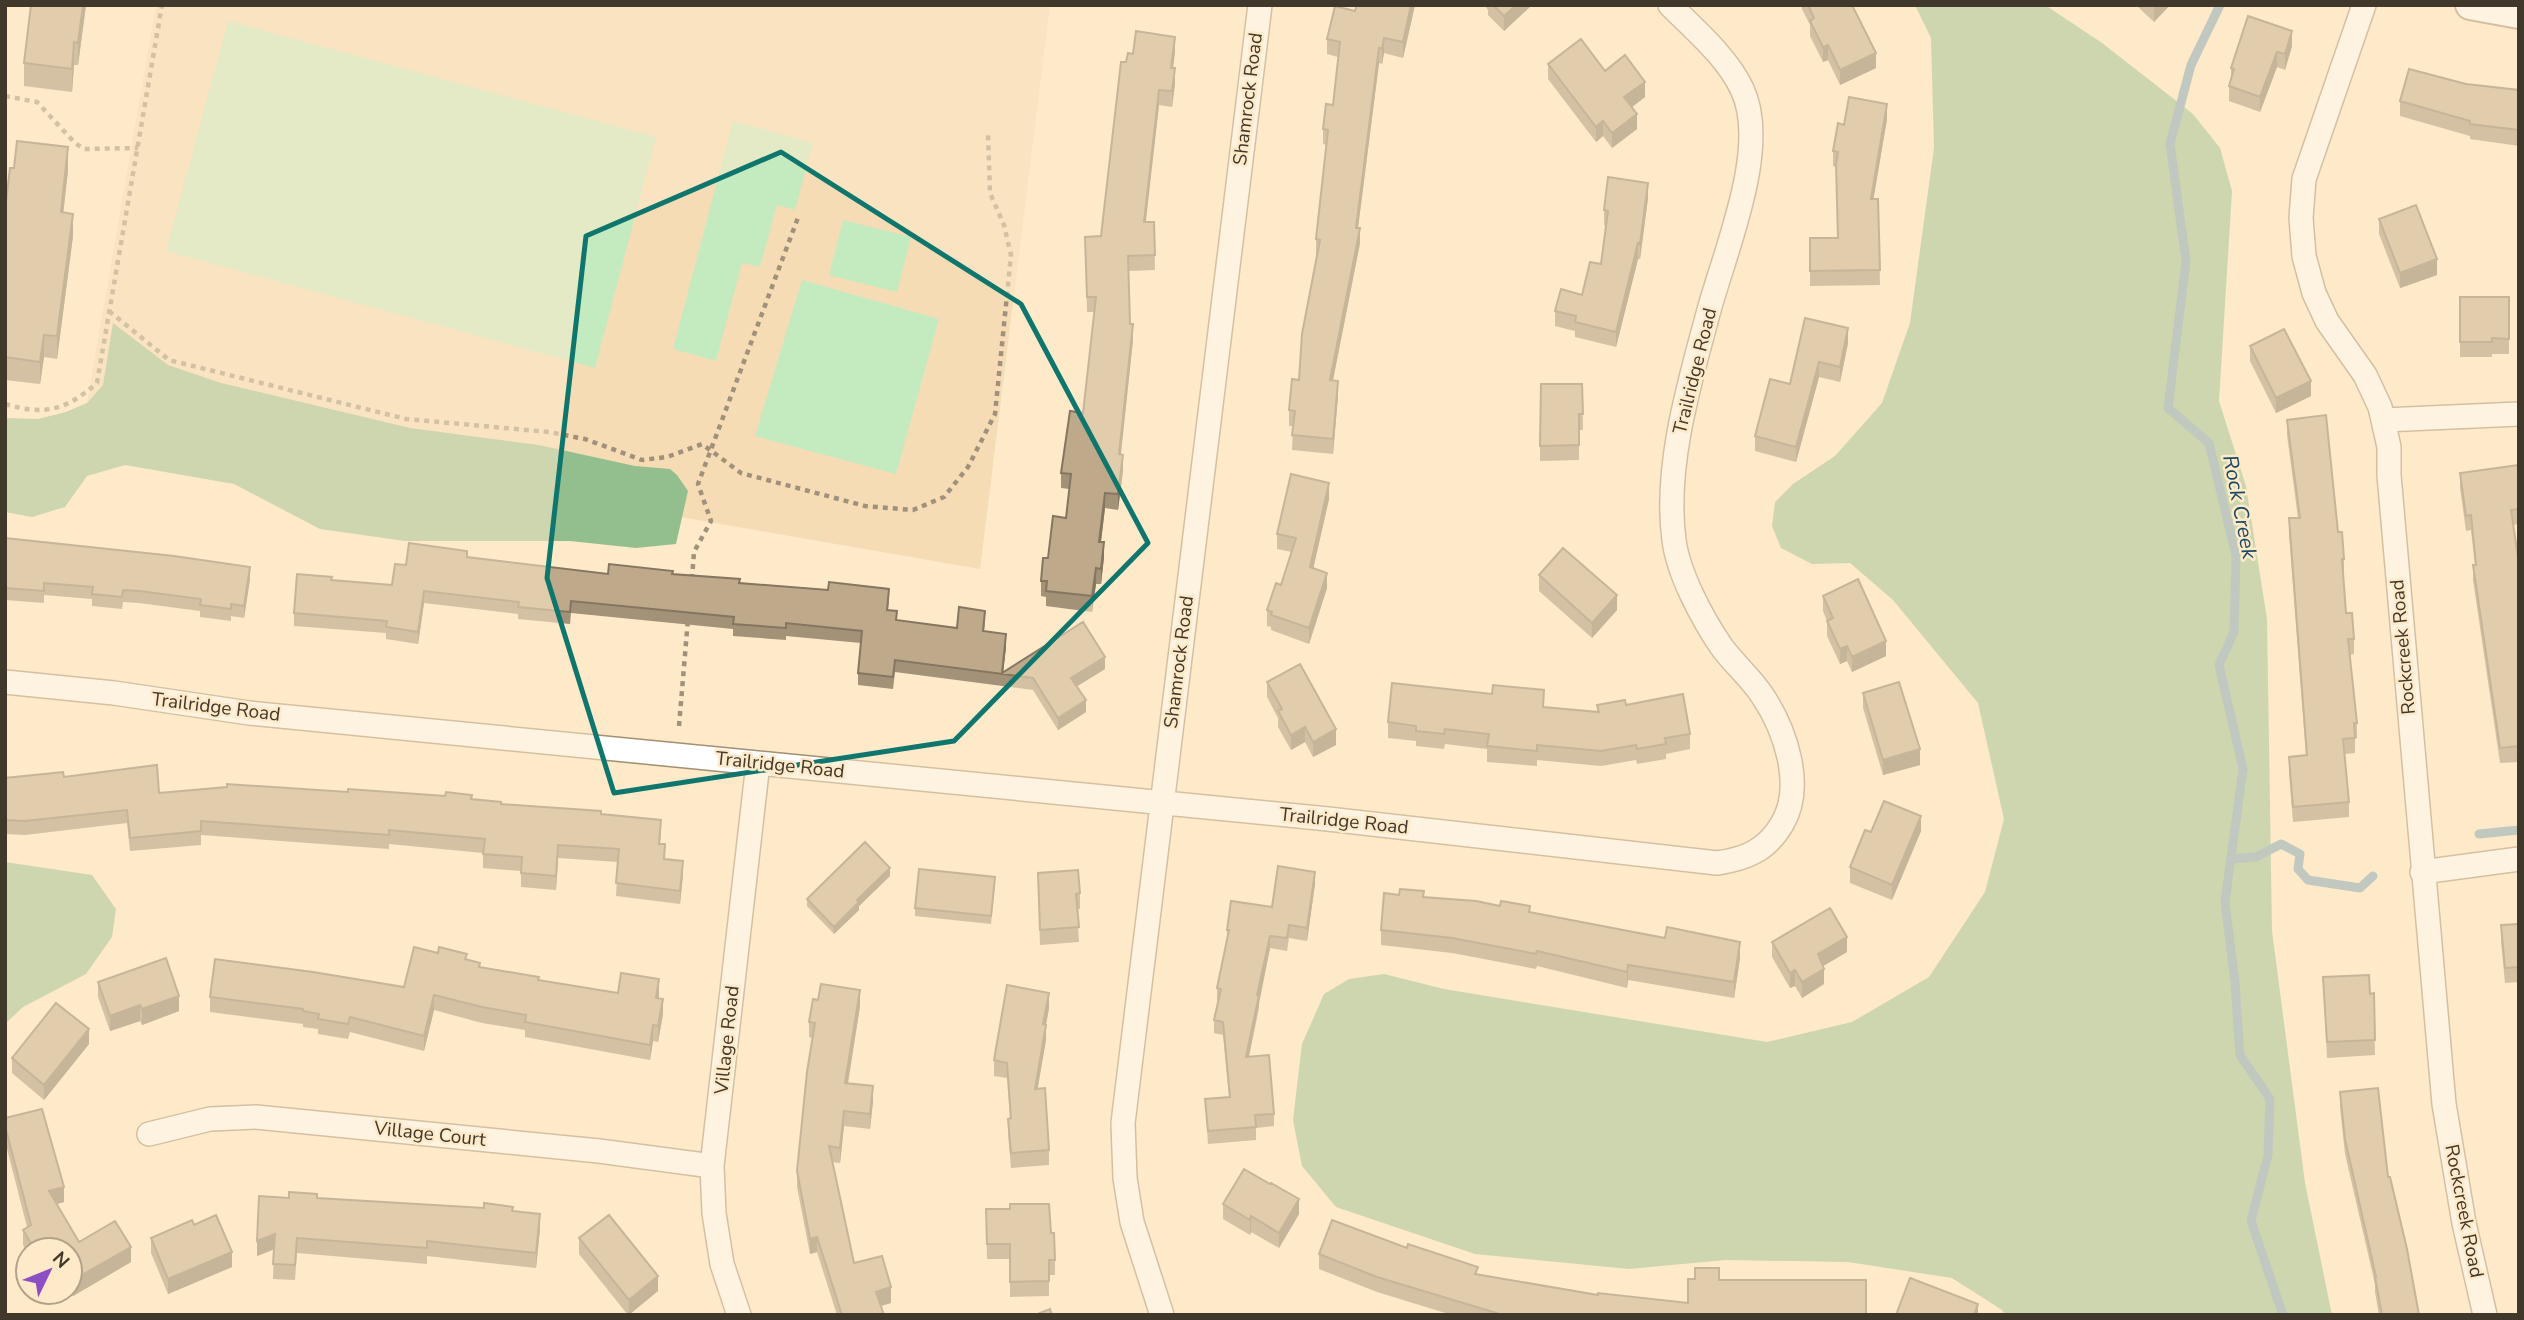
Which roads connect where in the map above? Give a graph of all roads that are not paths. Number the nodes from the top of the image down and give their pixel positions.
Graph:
1 (1260, 5) edge
2 (1670, 5) edge
3 (2364, 5) edge
4 (2470, 5) edge
5 (2519, 14) edge
6 (2519, 414) edge
7 (2384, 420) junction
8 (5, 682) edge
9 (758, 763) junction
10 (1163, 803) junction
11 (2519, 859) edge
12 (2422, 872) junction
13 (149, 1134) dead end
14 (712, 1166) junction
15 (740, 1315) edge
16 (1163, 1315) edge
17 (2485, 1315) edge

1 - 10 street, Shamrock Road
2 - 10 street, Trailridge Road
3 - 7 street, Rockcreek Road
4 - 5 street
6 - 7 street
7 - 12 street, Rockcreek Road
8 - 9 street, Trailridge Road
9 - 10 street, Trailridge Road
9 - 14 street, Village Road
10 - 16 street, Shamrock Road
11 - 12 street
12 - 17 street, Rockcreek Road
13 - 14 street, Village Court
14 - 15 street, Village Road

